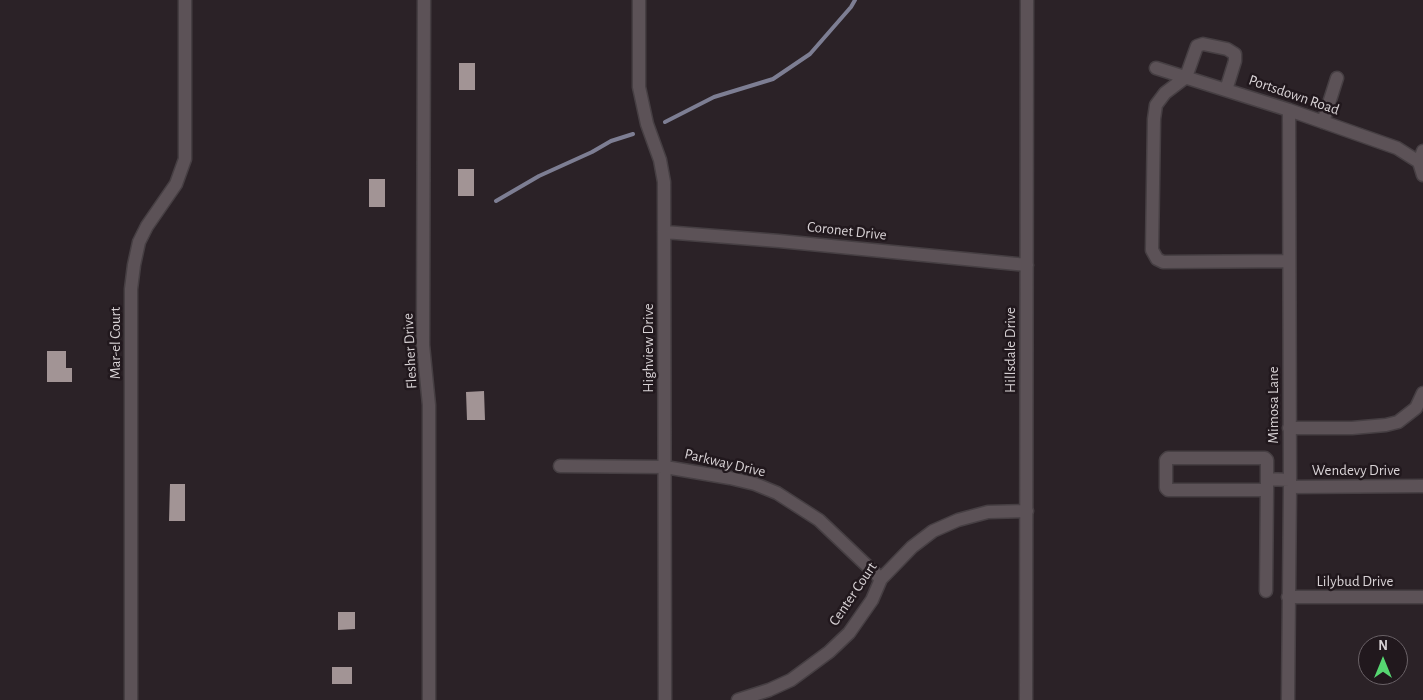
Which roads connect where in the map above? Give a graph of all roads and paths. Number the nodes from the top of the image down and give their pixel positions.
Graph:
1 (185, 0) edge
2 (424, 0) edge
3 (639, 0) edge
4 (1027, 0) edge
5 (1156, 68) dead end
6 (1186, 77) junction
7 (1337, 78) dead end
8 (1226, 90) junction
9 (1289, 110) junction
10 (1323, 122) junction
11 (1421, 157) edge
12 (1423, 174) edge
13 (664, 232) junction
14 (1289, 261) junction
15 (1027, 265) junction
16 (1423, 393) edge
17 (1289, 428) junction
18 (560, 466) dead end
19 (665, 467) junction
20 (1289, 483) junction
21 (1267, 484) junction
22 (1423, 486) edge
23 (1027, 511) junction
24 (1266, 544) junction
25 (1289, 545) junction
26 (881, 579) junction
27 (1266, 591) dead end
28 (1288, 598) junction
29 (1423, 598) edge
30 (131, 700) edge
31 (429, 700) edge
32 (665, 700) edge
33 (738, 700) edge
34 (1026, 700) edge
35 (1288, 700) edge

1 - 30 street, Mar-el Court
2 - 31 street, Flesher Drive
3 - 13 street, Highview Drive
4 - 15 street, Hillsdale Drive
5 - 6 street, Portsdown Road
6 - 8 street, Portsdown Road
6 - 8 street
6 - 14 street
7 - 10 street
8 - 9 street, Portsdown Road
9 - 10 street, Portsdown Road
9 - 14 street, Mimosa Lane
10 - 11 street, Portsdown Road
11 - 12 street
13 - 15 street, Coronet Drive
13 - 19 street, Highview Drive
14 - 17 street, Mimosa Lane
15 - 23 street, Hillsdale Drive
16 - 17 street
17 - 20 street, Mimosa Lane
18 - 19 street, Parkway Drive
19 - 26 street, Parkway Drive
19 - 32 street, Highview Drive
20 - 21 street, Wendevy Drive
20 - 22 street, Wendevy Drive
20 - 25 street, Mimosa Lane
21 - 21 street
21 - 24 street
23 - 26 street, Center Court
23 - 34 street, Hillsdale Drive
24 - 25 street
24 - 27 street
25 - 28 street, Mimosa Lane
26 - 33 street, Center Court
28 - 29 street, Lilybud Drive
28 - 35 street, Mimosa Lane

